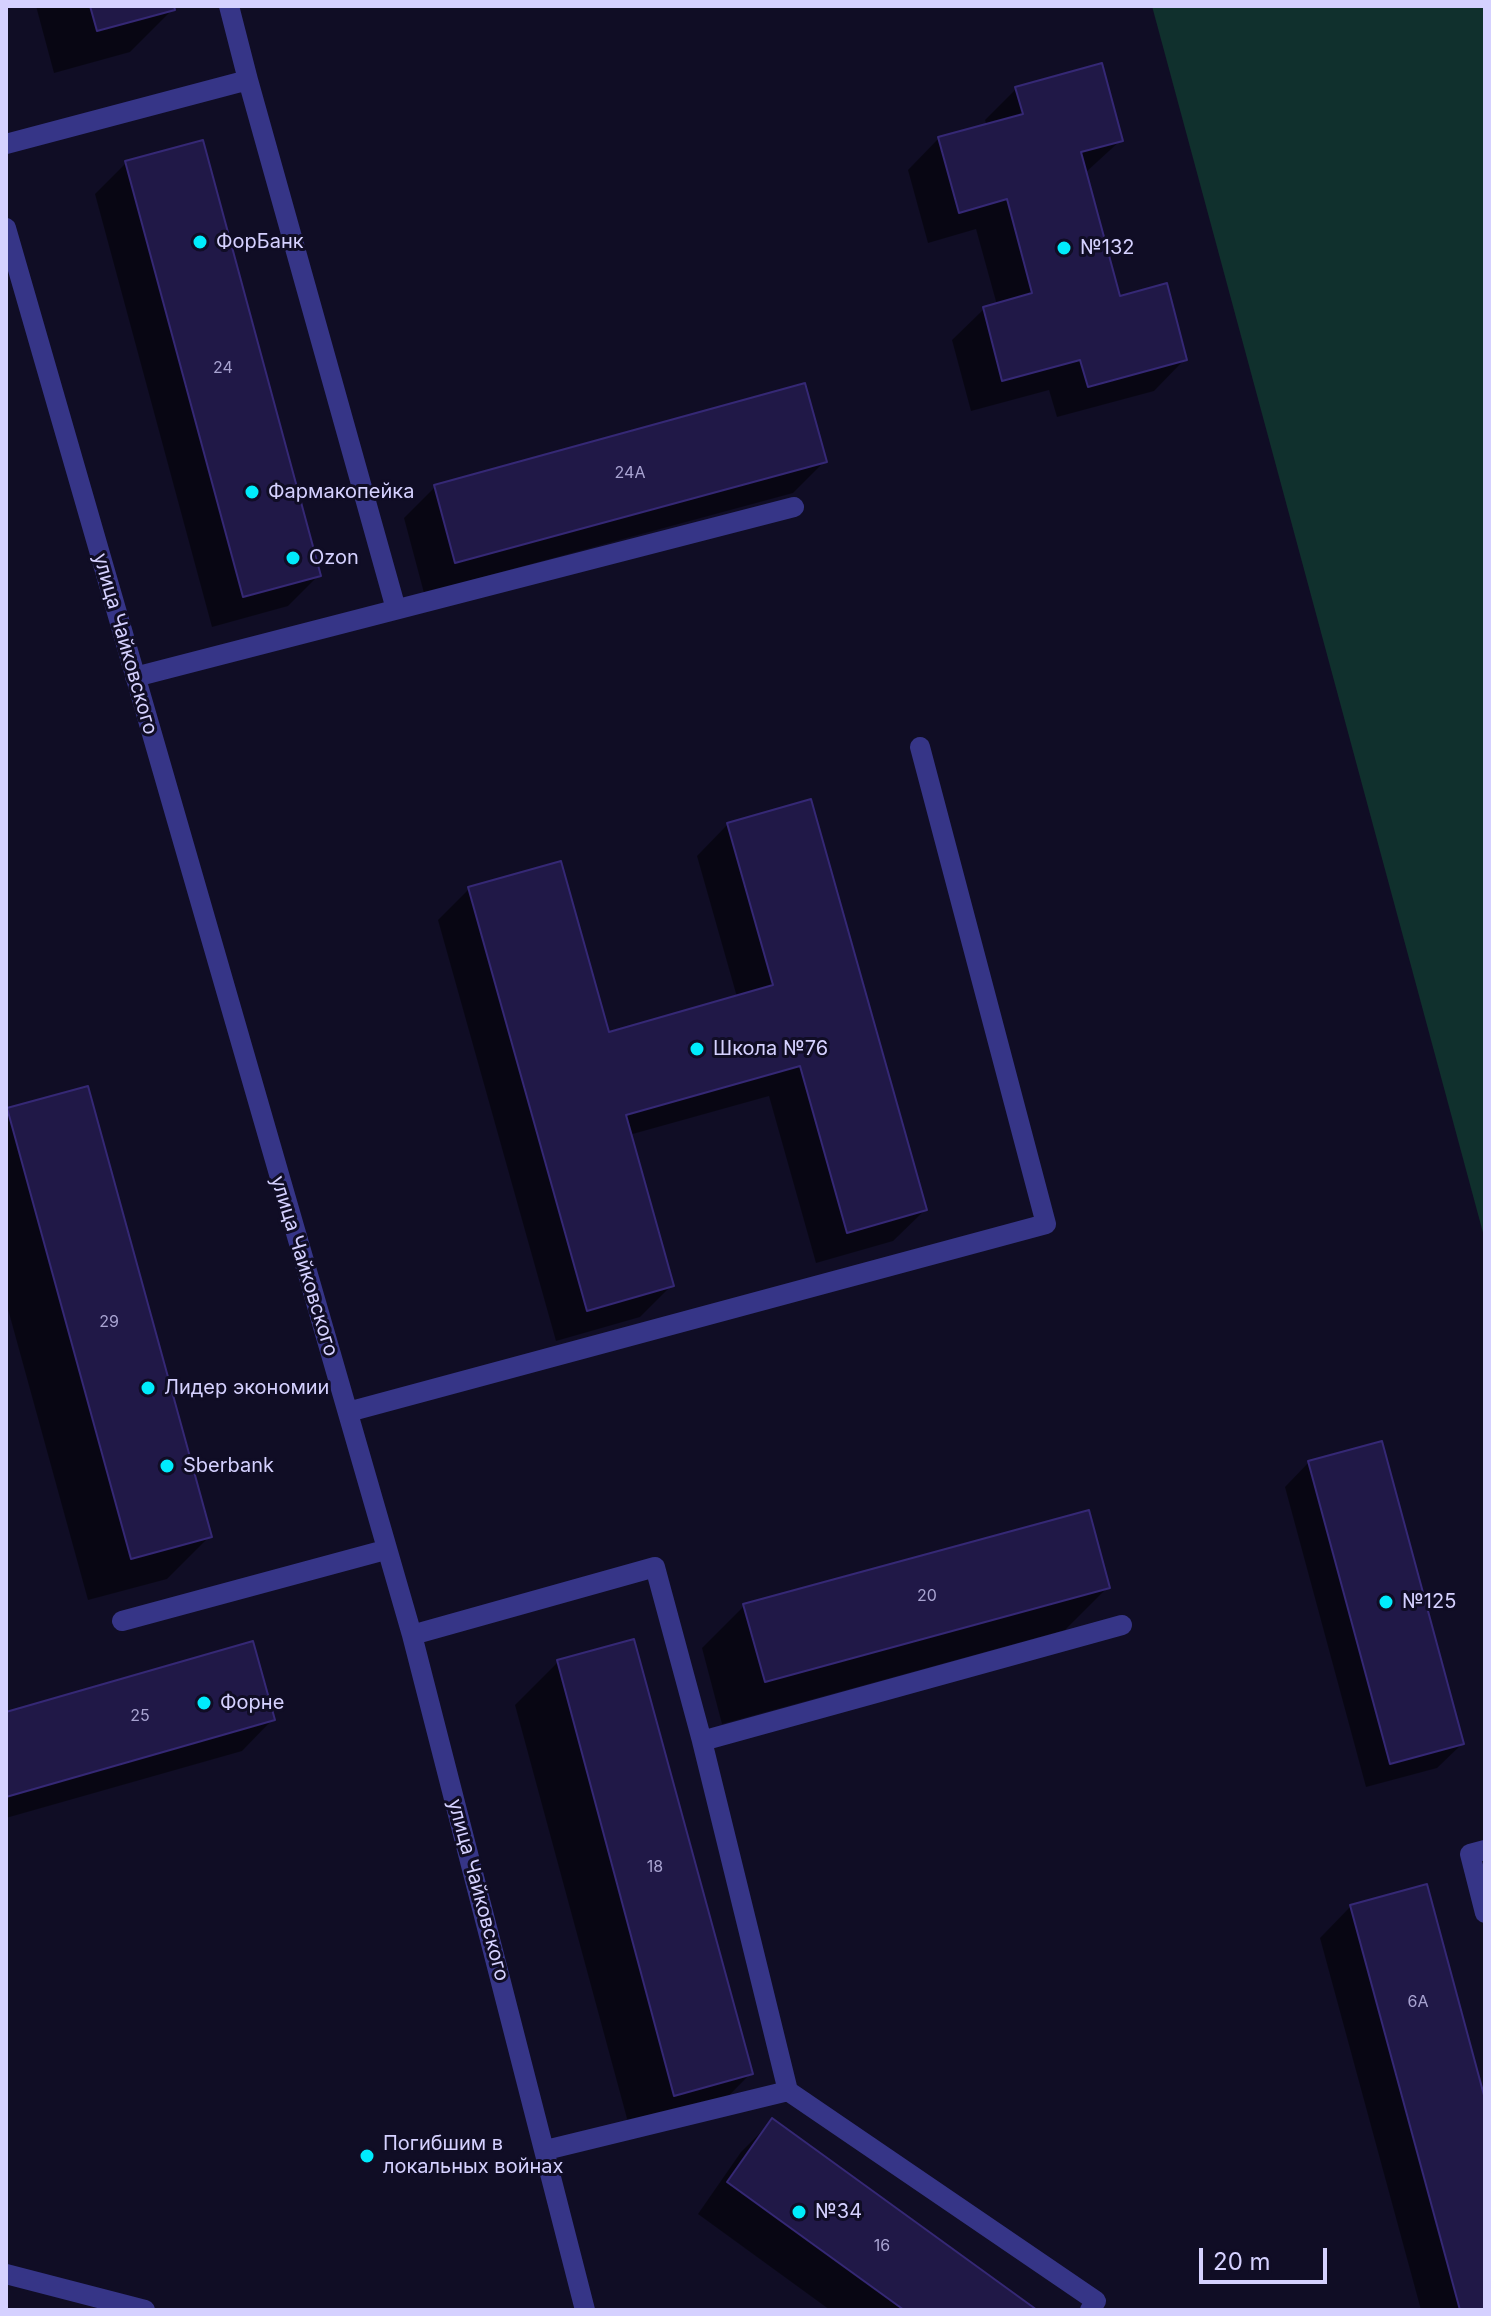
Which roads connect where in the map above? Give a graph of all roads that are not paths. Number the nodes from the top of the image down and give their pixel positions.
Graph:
1 (229, 6) edge
2 (248, 80) junction
3 (6, 144) edge
4 (6, 228) edge
5 (794, 507) dead end
6 (396, 609) junction
7 (135, 677) junction
8 (920, 747) dead end
9 (348, 1412) junction
10 (385, 1550) junction
11 (122, 1621) dead end
12 (1122, 1625) dead end
13 (412, 1635) junction
14 (702, 1741) junction
15 (1485, 1850) edge
16 (1485, 1913) edge
17 (788, 2091) junction
18 (546, 2150) junction
19 (6, 2274) edge
20 (145, 2310) edge
21 (585, 2310) edge
22 (1090, 2310) edge

1 - 2 street
2 - 3 street
2 - 6 street
4 - 7 street, улица Чайковского
5 - 6 street
6 - 7 street
7 - 9 street, улица Чайковского
8 - 9 street
9 - 10 street, улица Чайковского
10 - 11 street
10 - 13 street, улица Чайковского
12 - 14 street
13 - 14 street
13 - 18 street, улица Чайковского
14 - 17 street
15 - 16 street
17 - 18 street
17 - 22 street
18 - 21 street, улица Чайковского
19 - 20 street

